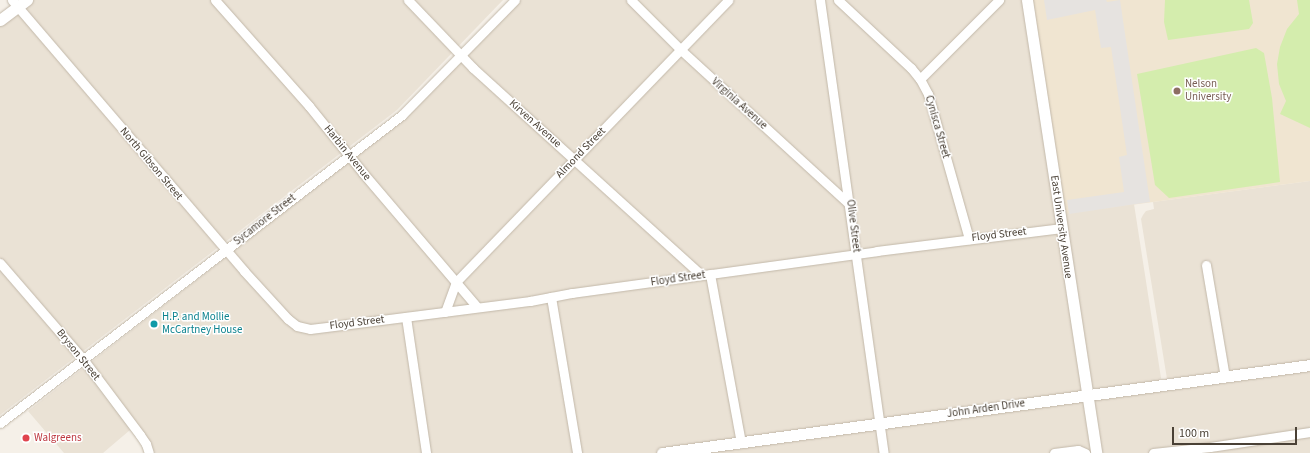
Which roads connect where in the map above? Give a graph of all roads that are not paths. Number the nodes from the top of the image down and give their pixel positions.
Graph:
1 (27, 0) edge
2 (215, 0) edge
3 (408, 0) edge
4 (515, 0) edge
5 (631, 0) edge
6 (728, 0) edge
7 (820, 0) edge
8 (838, 0) edge
9 (999, 0) edge
10 (1027, 0) edge
11 (15, 4) edge
12 (0, 20) edge
13 (681, 50) junction
14 (461, 56) junction
15 (920, 79) junction
16 (349, 156) junction
17 (574, 160) junction
18 (850, 205) junction
19 (1062, 228) junction
20 (969, 239) junction
21 (226, 250) junction
22 (856, 254) junction
23 (0, 263) edge
24 (1206, 265) dead end
25 (706, 275) junction
26 (456, 282) junction
27 (551, 297) junction
28 (477, 307) junction
29 (445, 312) junction
30 (406, 317) junction
31 (294, 324) joint
32 (83, 359) junction
33 (1310, 365) edge
34 (1225, 377) junction
35 (1086, 395) junction
36 (0, 423) edge
37 (880, 425) junction
38 (1310, 432) edge
39 (741, 443) junction
40 (1211, 450) edge
41 (149, 453) edge
42 (426, 453) edge
43 (577, 453) edge
44 (662, 453) edge
45 (884, 453) edge
46 (1054, 453) edge
47 (1084, 453) edge
48 (1096, 453) edge
49 (1153, 453) edge

1 - 11 street
2 - 16 street, Harbin Avenue
3 - 14 street, Kirven Avenue
4 - 14 street, Sycamore Street
5 - 13 street, Virginia Avenue
6 - 13 street, Almond Street
7 - 18 street, Olive Street
8 - 15 street, Cynisca Street
9 - 15 street
10 - 19 street, East University Avenue
11 - 12 street
11 - 21 street, North Gibson Street
13 - 17 street, Almond Street
13 - 18 street, Virginia Avenue
14 - 16 street, Sycamore Street
14 - 17 street, Kirven Avenue
15 - 20 street, Cynisca Street
16 - 21 street, Sycamore Street
16 - 26 street, Harbin Avenue
17 - 25 street, Kirven Avenue
17 - 26 street, Almond Street
18 - 22 street, Olive Street
19 - 20 street, Floyd Street
19 - 35 street, East University Avenue
20 - 22 street, Floyd Street
21 - 31 street, North Gibson Street
21 - 32 street, Sycamore Street
22 - 25 street, Floyd Street
22 - 37 street, Olive Street
23 - 32 street, Bryson Street
24 - 34 street
25 - 27 street, Floyd Street
25 - 39 street
26 - 28 street, Harbin Avenue
26 - 29 street, Almond Street
27 - 28 street, Floyd Street
27 - 43 street
28 - 29 street, Floyd Street
29 - 30 street, Floyd Street
30 - 31 street, Floyd Street
30 - 42 street
32 - 36 street, Sycamore Street
32 - 41 street, Bryson Street
33 - 34 street, John Arden Drive
34 - 35 street, John Arden Drive
35 - 37 street, John Arden Drive
35 - 48 street, East University Avenue
37 - 39 street, John Arden Drive
37 - 45 street, Olive Street
38 - 40 street
39 - 44 street, John Arden Drive
40 - 49 street
46 - 47 street

